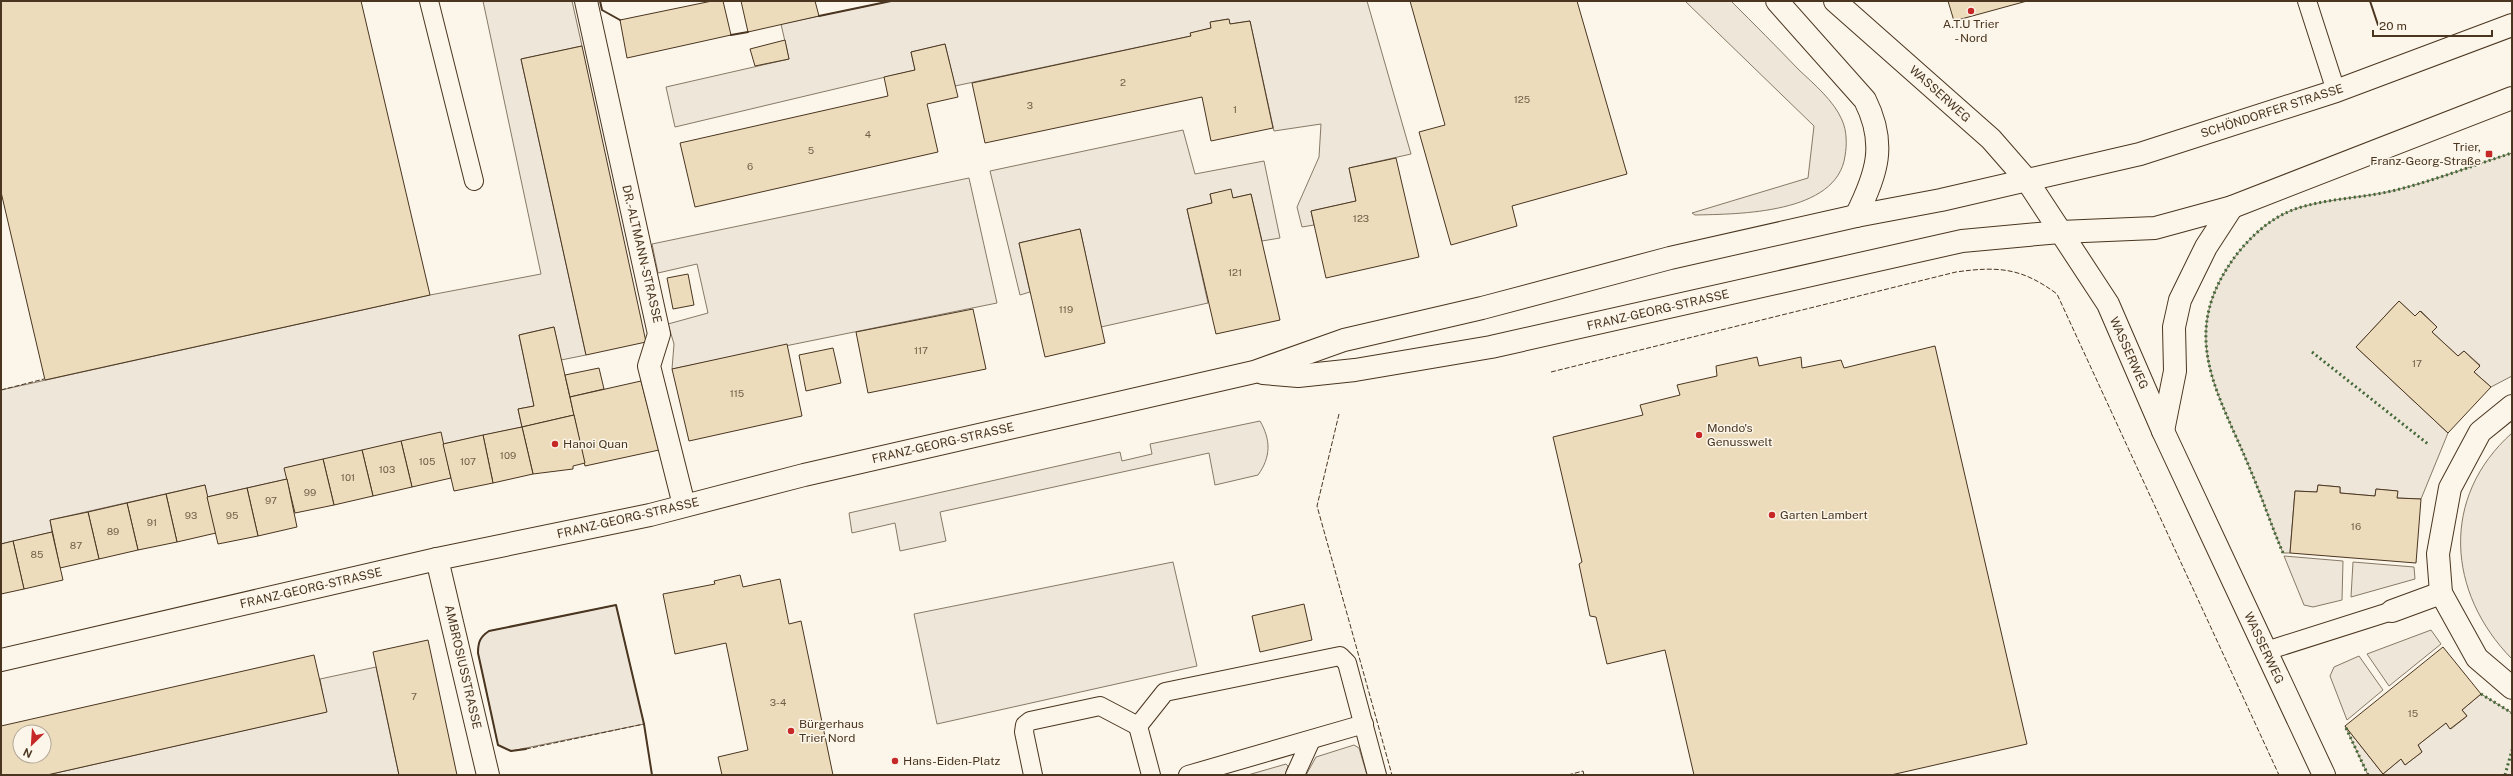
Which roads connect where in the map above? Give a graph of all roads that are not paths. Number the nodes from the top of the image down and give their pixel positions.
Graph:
1 (429, 1) edge
2 (586, 1) edge
3 (1777, 1) edge
4 (1835, 1) edge
5 (2307, 1) edge
6 (2512, 25) edge
7 (2336, 91) junction
8 (2512, 98) edge
9 (2026, 179) junction
10 (474, 181) dead end
11 (2232, 207) junction
12 (1856, 216) junction
13 (2060, 232) junction
14 (1254, 372) junction
15 (2512, 406) edge
16 (2163, 431) junction
17 (684, 505) junction
18 (437, 559) junction
19 (2441, 593) junction
20 (2392, 611) joint
21 (2266, 651) junction
22 (1, 660) edge
23 (2512, 688) edge
24 (1364, 724) junction
25 (1138, 726) junction
26 (1311, 740) junction
27 (488, 775) edge
28 (1033, 775) edge
29 (1151, 775) edge
30 (1188, 775) edge
31 (1295, 775) edge
32 (1377, 775) edge
33 (2324, 775) edge

1 - 10 lane
2 - 17 street, DR.-ALTMANN-STRASSE
3 - 12 street
4 - 9 street, WASSERWEG
5 - 7 lane
6 - 7 street, SCHÖNDORFER STRASSE
7 - 9 street, SCHÖNDORFER STRASSE
8 - 11 street
9 - 12 street, FRANZ-GEORG-STRASSE
9 - 13 street, WASSERWEG
11 - 13 street
11 - 16 street
12 - 14 street, FRANZ-GEORG-STRASSE
13 - 14 street, FRANZ-GEORG-STRASSE
13 - 16 street, WASSERWEG
14 - 17 street, FRANZ-GEORG-STRASSE
15 - 19 street
16 - 21 street, WASSERWEG
17 - 18 street, FRANZ-GEORG-STRASSE
18 - 22 street, FRANZ-GEORG-STRASSE
18 - 27 street, AMBROSIUSSTRASSE
19 - 20 street
19 - 23 street
20 - 21 lane
21 - 33 street, WASSERWEG
24 - 25 lane
24 - 26 lane
24 - 32 lane
25 - 28 lane
25 - 29 lane
26 - 30 lane
26 - 31 lane

